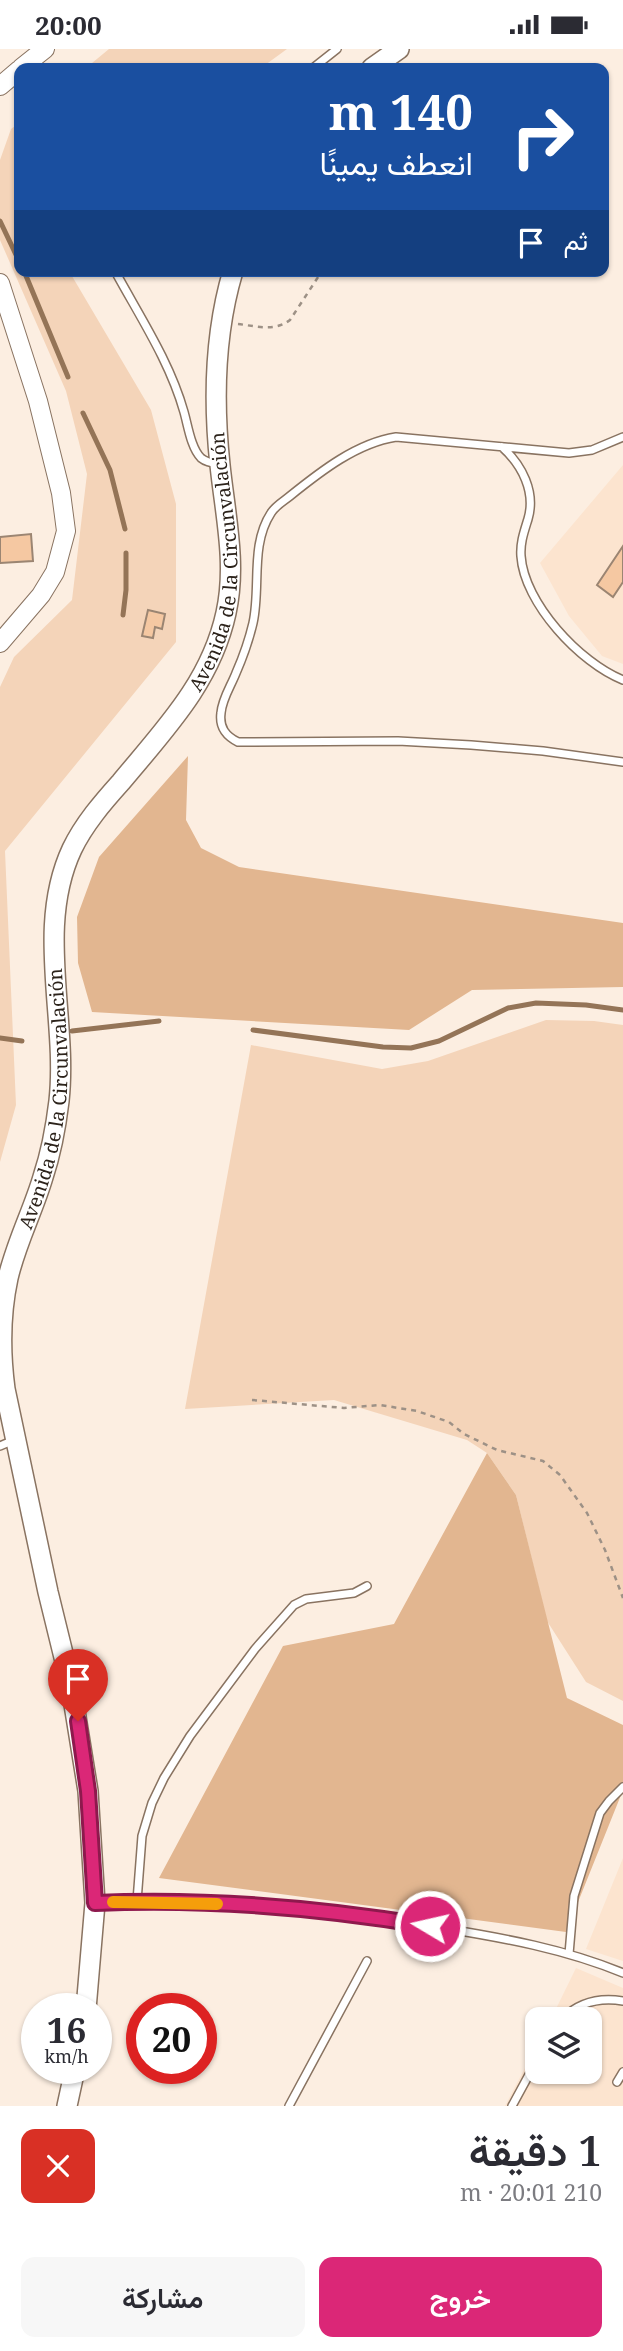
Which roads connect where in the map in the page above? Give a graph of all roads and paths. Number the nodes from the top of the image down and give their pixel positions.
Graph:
1 (45, 49) edge
2 (338, 49) edge
3 (400, 49) edge
4 (28, 63) edge
5 (320, 63) edge
6 (379, 63) edge
7 (14, 74) edge
8 (0, 86) edge
9 (118, 277) edge
10 (232, 277) edge
11 (317, 277) edge
12 (0, 283) edge
13 (221, 321) junction
14 (623, 436) edge
15 (502, 447) junction
16 (220, 463) junction
17 (0, 643) edge
18 (623, 680) edge
19 (623, 762) edge
20 (252, 1400) dead end
21 (7, 1443) edge
22 (367, 1586) dead end
23 (623, 1598) edge
24 (623, 1787) edge
25 (137, 1901) junction
26 (95, 1903) junction
27 (569, 1954) junction
28 (367, 1961) dead end
29 (623, 1973) edge
30 (87, 1993) edge
31 (623, 2001) edge
32 (577, 2007) edge
33 (623, 2072) edge
34 (525, 2082) edge
35 (617, 2083) dead end
36 (72, 2084) edge
37 (67, 2106) edge
38 (289, 2106) edge
39 (512, 2106) edge

1 - 4 street
2 - 5 lane
3 - 6 main road
7 - 8 street
9 - 16 lane
10 - 13 main road, Avenida de la Circunvalación
11 - 13 path
12 - 17 street
13 - 16 main road, Avenida de la Circunvalación
14 - 15 lane
15 - 18 lane
15 - 19 lane
16 - 21 main road, Avenida de la Circunvalación
20 - 23 path
21 - 26 main road, Avenida de la Circunvalación
22 - 25 lane
24 - 27 lane
25 - 26 lane
25 - 27 lane
26 - 30 main road, Avenida de la Circunvalación
27 - 29 lane
28 - 38 lane
31 - 32 lane
33 - 35 lane
34 - 39 lane
36 - 37 main road

